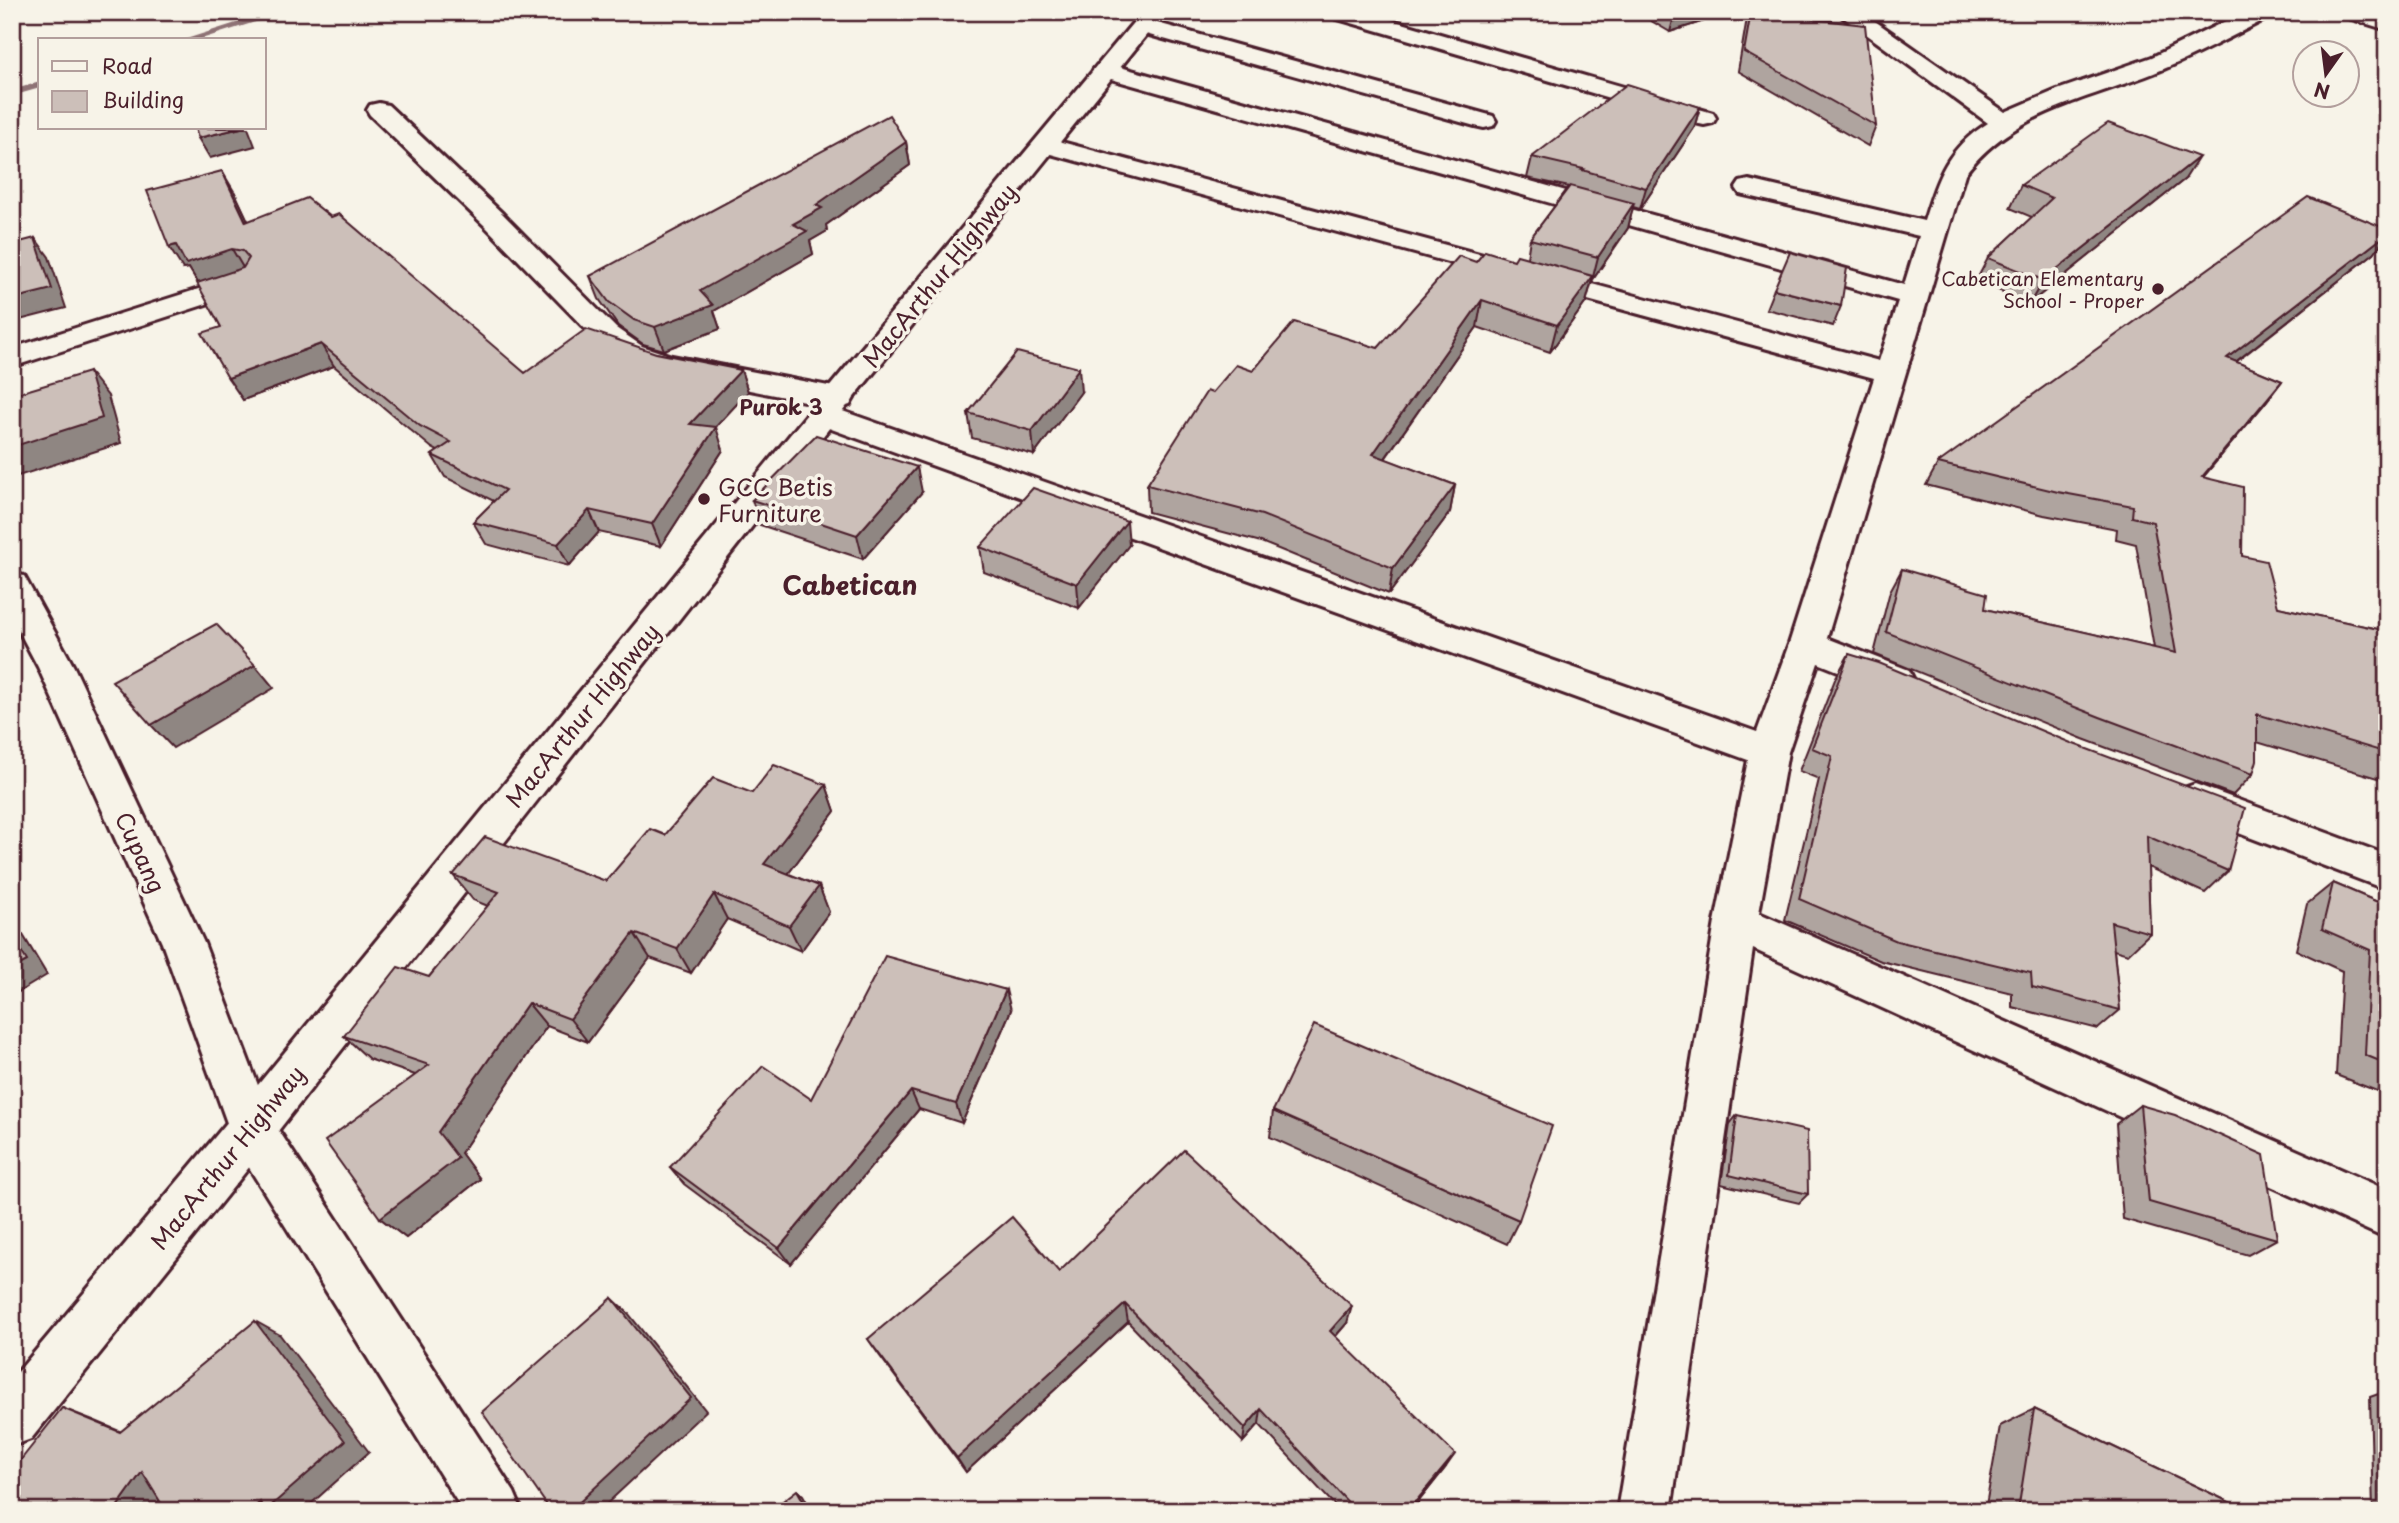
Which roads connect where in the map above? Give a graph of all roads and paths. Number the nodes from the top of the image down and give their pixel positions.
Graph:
1 (1339, 12) edge
2 (1847, 12) edge
3 (2262, 12) edge
4 (2353, 12) edge
5 (1149, 19) edge
6 (2387, 23) edge
7 (1105, 70) junction
8 (379, 110) dead end
9 (1704, 118) dead end
10 (1484, 121) dead end
11 (2002, 121) junction
12 (1045, 145) junction
13 (1749, 188) dead end
14 (1933, 231) junction
15 (246, 282) edge
16 (1913, 296) junction
17 (12, 358) edge
18 (1889, 373) junction
19 (831, 406) junction
20 (12, 585) edge
21 (1807, 644) junction
22 (1931, 695) edge
23 (1769, 752) junction
24 (2157, 786) edge
25 (2387, 873) edge
26 (1736, 922) junction
27 (251, 1129) junction
28 (2387, 1215) edge
29 (12, 1420) edge
30 (495, 1511) edge
31 (1644, 1511) edge

1 - 9 street
2 - 11 street
3 - 11 street
4 - 6 street
5 - 7 street, MacArthur Highway
5 - 10 street
7 - 12 street, MacArthur Highway
7 - 16 street
8 - 19 street
11 - 14 street
12 - 18 street
12 - 19 street, MacArthur Highway
13 - 14 street
14 - 16 street
15 - 17 street
16 - 18 street
18 - 21 street
19 - 23 street
19 - 27 street, MacArthur Highway
20 - 27 street, Cupang
21 - 22 street
21 - 23 street
23 - 26 street
24 - 25 street
26 - 28 street
26 - 31 street
27 - 29 street, MacArthur Highway
27 - 30 street, Cupang

